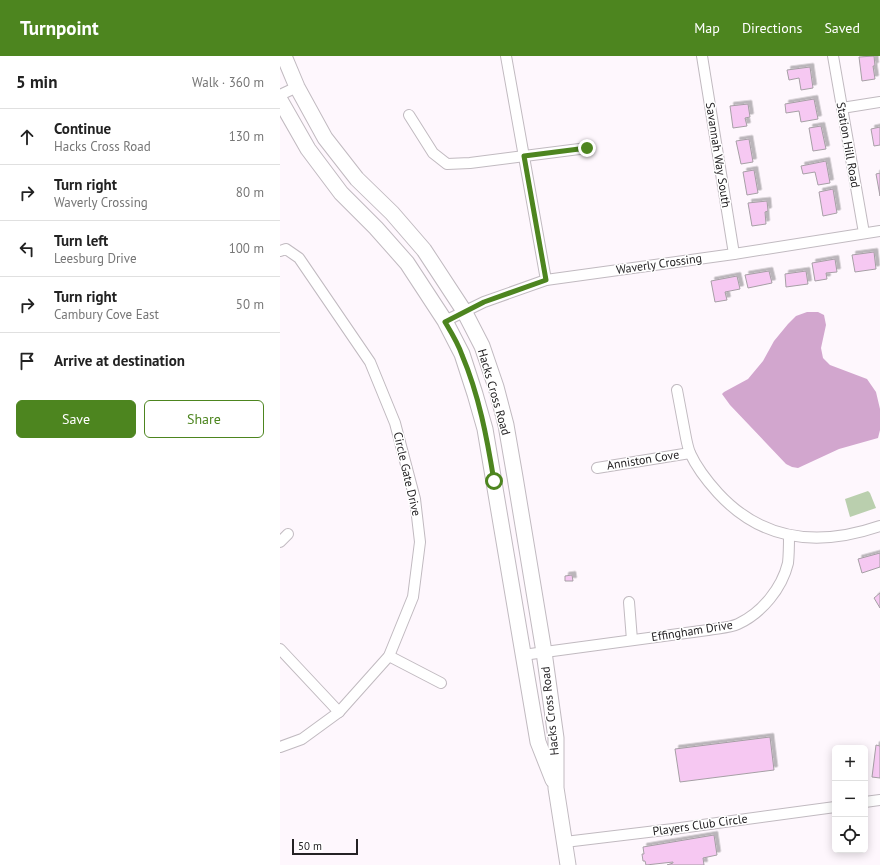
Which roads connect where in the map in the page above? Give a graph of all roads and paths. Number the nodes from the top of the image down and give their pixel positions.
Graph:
1 (284, 56) edge
2 (506, 56) edge
3 (702, 56) edge
4 (833, 56) edge
5 (297, 87) junction
6 (280, 95) edge
7 (280, 100) edge
8 (880, 102) edge
9 (842, 108) junction
10 (409, 115) dead end
11 (587, 148) dead end
12 (524, 156) junction
13 (880, 231) edge
14 (864, 233) junction
15 (283, 250) edge
16 (734, 254) junction
17 (546, 280) junction
18 (464, 311) junction
19 (445, 322) junction
20 (677, 390) dead end
21 (690, 453) junction
22 (596, 468) dead end
23 (880, 526) edge
24 (288, 534) dead end
25 (789, 535) junction
26 (280, 542) edge
27 (629, 602) dead end
28 (632, 640) junction
29 (280, 649) edge
30 (544, 652) junction
31 (523, 655) junction
32 (389, 656) junction
33 (441, 683) dead end
34 (339, 712) junction
35 (280, 747) edge
36 (556, 788) junction
37 (880, 800) edge
38 (868, 802) edge
39 (832, 806) edge
40 (565, 842) junction
41 (568, 865) edge

1 - 5 main road, Hacks Cross Road
2 - 12 street
3 - 16 street, Savannah Way South
4 - 9 street, Station Hill Road
5 - 6 street
5 - 18 main road, Hacks Cross Road
7 - 19 main road, Hacks Cross Road
8 - 9 street
9 - 14 street, Station Hill Road
10 - 12 street
11 - 12 street
12 - 17 street
13 - 14 street, Waverly Crossing
14 - 16 street, Waverly Crossing
15 - 32 street, Circle Gate Drive
16 - 17 street, Waverly Crossing
17 - 18 street, Waverly Crossing
18 - 19 street, Waverly Crossing
18 - 30 main road, Hacks Cross Road
19 - 31 main road, Hacks Cross Road
20 - 21 street
21 - 22 street, Anniston Cove
21 - 25 street
23 - 25 street
24 - 26 street
25 - 28 street, Effingham Drive
27 - 28 street
28 - 30 street, Effingham Drive
29 - 34 street
30 - 31 street, Effingham Drive
30 - 36 main road, Hacks Cross Road
31 - 36 main road, Hacks Cross Road
32 - 33 street
32 - 34 street, Circle Gate Drive
34 - 35 street, Circle Gate Drive
36 - 40 main road, Hacks Cross Road
37 - 38 street
39 - 40 street, Players Club Circle
40 - 41 main road, Hacks Cross Road

